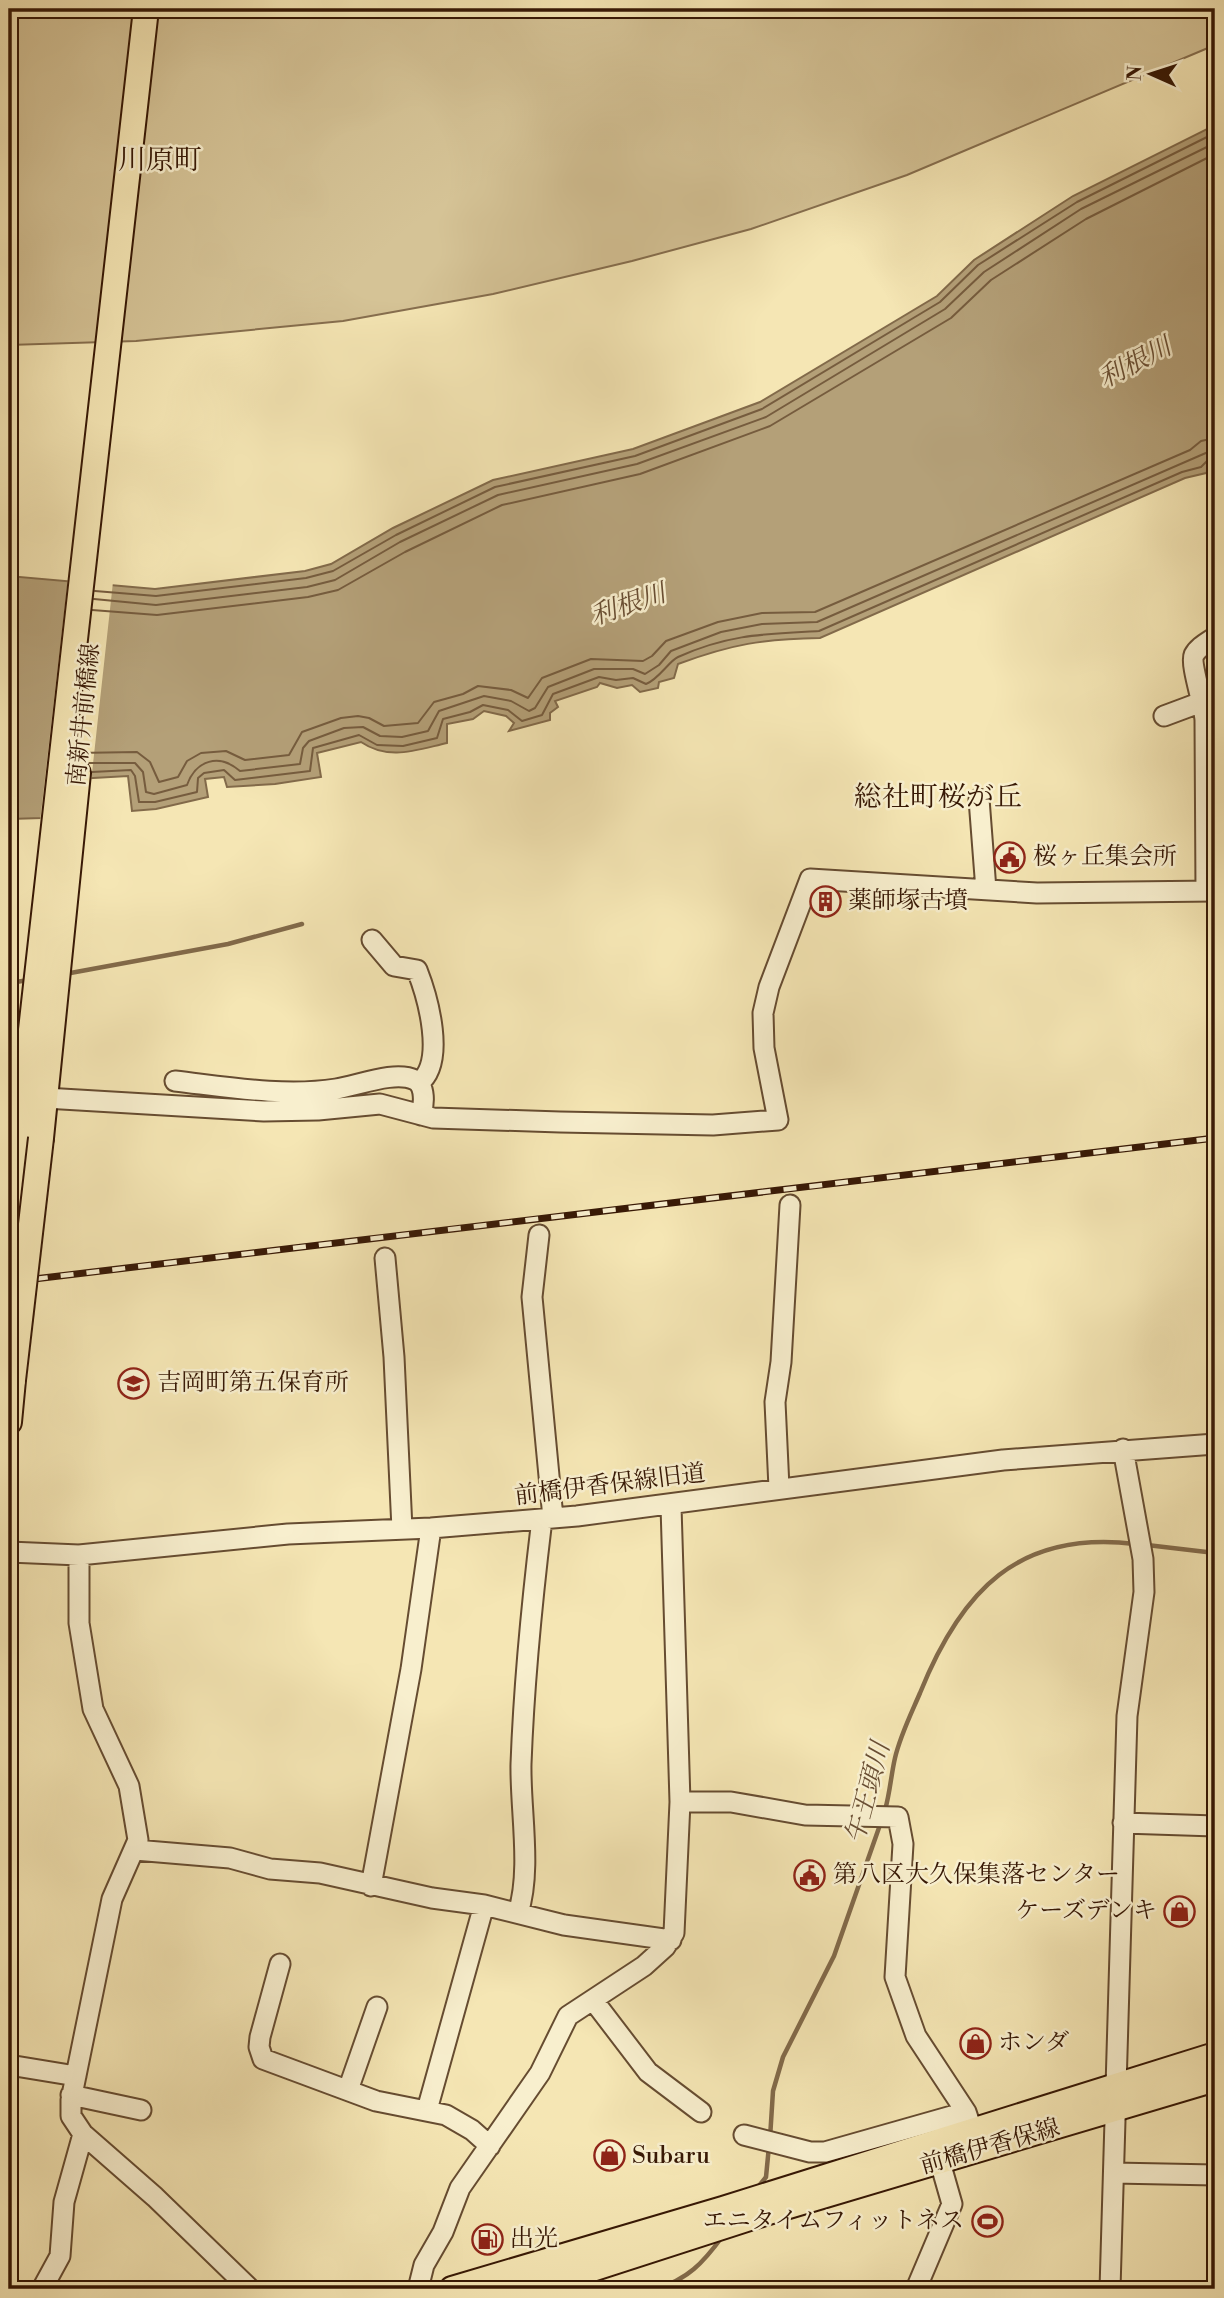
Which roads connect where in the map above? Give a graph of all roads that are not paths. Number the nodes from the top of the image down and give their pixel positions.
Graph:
1 (146, 9) edge
2 (162, 9) edge
3 (1215, 637) edge
4 (1210, 699) edge
5 (1164, 716) dead end
6 (979, 799) dead end
7 (986, 890) junction
8 (1210, 891) edge
9 (372, 940) dead end
10 (38, 1064) junction
11 (175, 1081) dead end
12 (419, 1083) junction
13 (26, 1099) edge
14 (421, 1115) junction
15 (30, 1137) junction
16 (790, 1205) dead end
17 (9, 1225) edge
18 (539, 1235) dead end
19 (385, 1258) dead end
20 (9, 1422) edge
21 (1215, 1444) edge
22 (1124, 1449) junction
23 (779, 1488) junction
24 (671, 1506) junction
25 (547, 1519) junction
26 (430, 1528) junction
27 (402, 1529) junction
28 (9, 1552) edge
29 (79, 1555) junction
30 (680, 1802) junction
31 (1123, 1823) junction
32 (1215, 1826) edge
33 (135, 1850) junction
34 (371, 1886) junction
35 (484, 1905) junction
36 (518, 1913) junction
37 (671, 1940) junction
38 (280, 1964) dead end
39 (593, 2000) junction
40 (377, 2007) dead end
41 (1215, 2055) edge
42 (9, 2065) edge
43 (1215, 2079) edge
44 (74, 2085) junction
45 (1117, 2085) junction
46 (348, 2090) junction
47 (141, 2110) dead end
48 (427, 2110) junction
49 (1116, 2110) junction
50 (701, 2112) dead end
51 (969, 2121) junction
52 (83, 2134) junction
53 (744, 2136) dead end
54 (491, 2146) junction
55 (940, 2162) junction
56 (1114, 2173) junction
57 (1215, 2175) edge
58 (770, 2203) junction
59 (42, 2289) edge
60 (250, 2289) edge
61 (418, 2289) edge
62 (452, 2289) edge
63 (530, 2289) edge
64 (916, 2289) edge
65 (1110, 2289) edge

1 - 10 main road, 南新井前橋線
2 - 10 main road, 南新井前橋線
3 - 4 street
4 - 5 street
4 - 8 street
6 - 7 street
7 - 8 street
7 - 14 street
9 - 12 street
10 - 13 main road, 南新井前橋線
11 - 12 street
12 - 14 street
13 - 14 street
13 - 15 main road, 南新井前橋線
15 - 17 main road, 南新井前橋線
15 - 20 main road, 南新井前橋線, bridge
16 - 23 street
18 - 25 street
19 - 27 street
21 - 22 street, 前橋伊香保線旧道
22 - 23 street, 前橋伊香保線旧道
22 - 31 street
23 - 24 street, 前橋伊香保線旧道
24 - 25 street, 前橋伊香保線旧道
24 - 30 street
25 - 26 street, 前橋伊香保線旧道
25 - 36 street
26 - 27 street, 前橋伊香保線旧道
26 - 34 street
27 - 29 street, 前橋伊香保線旧道
28 - 29 street, 前橋伊香保線旧道
29 - 33 street
30 - 37 street
30 - 51 street
31 - 32 street
31 - 45 street
33 - 34 street
33 - 44 street
34 - 35 street
35 - 36 street
35 - 48 street
36 - 37 street
37 - 39 street
38 - 46 street
39 - 50 street
39 - 54 street
40 - 46 street
41 - 45 main road, 前橋伊香保線
42 - 44 street
43 - 49 main road, 前橋伊香保線
44 - 47 street
44 - 52 street
45 - 49 street
45 - 51 main road, 前橋伊香保線
46 - 48 street
48 - 54 street
49 - 55 main road, 前橋伊香保線
49 - 56 street
51 - 53 street
51 - 58 main road, 前橋伊香保線
52 - 59 street
52 - 60 street
54 - 61 street
55 - 58 main road, 前橋伊香保線
55 - 64 street
56 - 57 street
56 - 65 street
58 - 62 main road
58 - 63 main road

